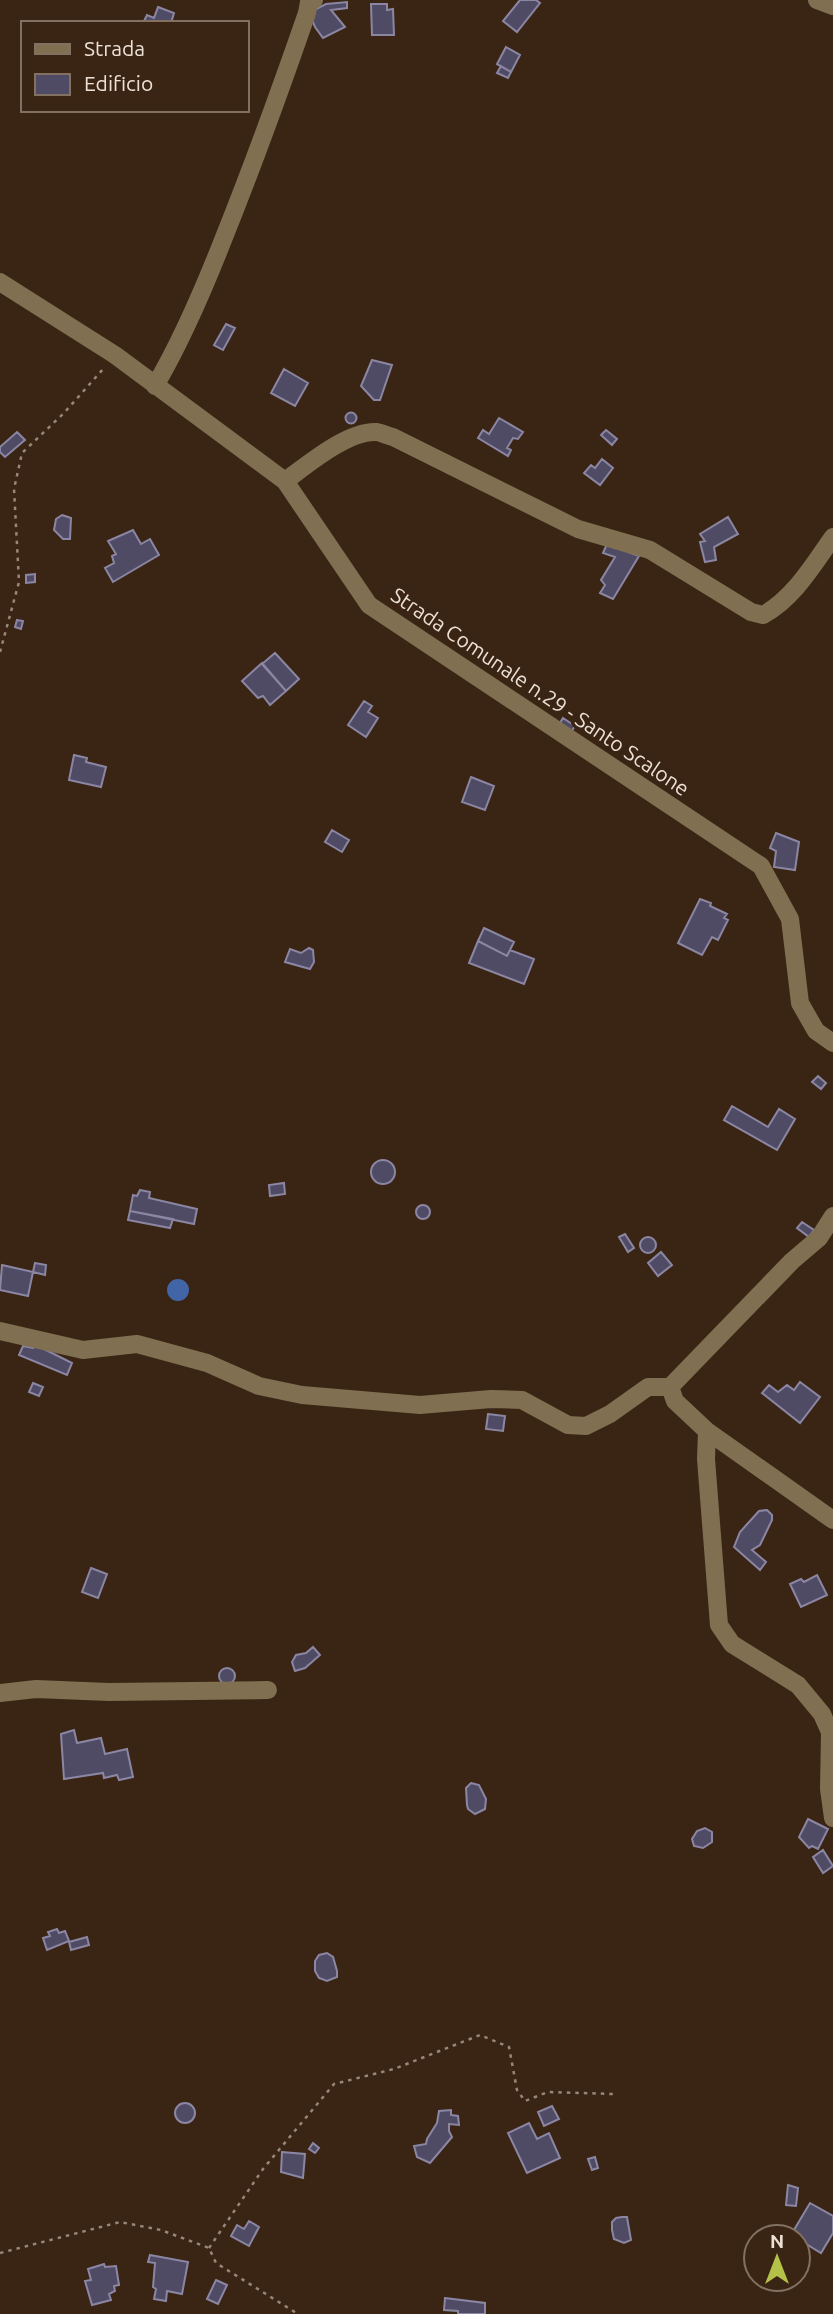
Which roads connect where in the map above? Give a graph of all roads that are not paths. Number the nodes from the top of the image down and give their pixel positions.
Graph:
1 (314, 0) edge
2 (817, 0) edge
3 (833, 6) edge
4 (0, 282) edge
5 (155, 386) junction
6 (285, 481) junction
7 (833, 537) edge
8 (833, 1042) edge
9 (833, 1216) edge
10 (0, 1331) edge
11 (670, 1387) junction
12 (707, 1431) junction
13 (833, 1520) edge
14 (268, 1689) dead end
15 (0, 1693) edge
16 (833, 1818) edge

1 - 5 street
2 - 3 street
4 - 5 street, Strada Comunale n.29 - Santo Scalone
5 - 6 street, Strada Comunale n.29 - Santo Scalone
6 - 7 street
6 - 8 street, Strada Comunale n.29 - Santo Scalone
9 - 11 street
10 - 11 street
11 - 12 street
12 - 13 street
12 - 16 street
14 - 15 street

